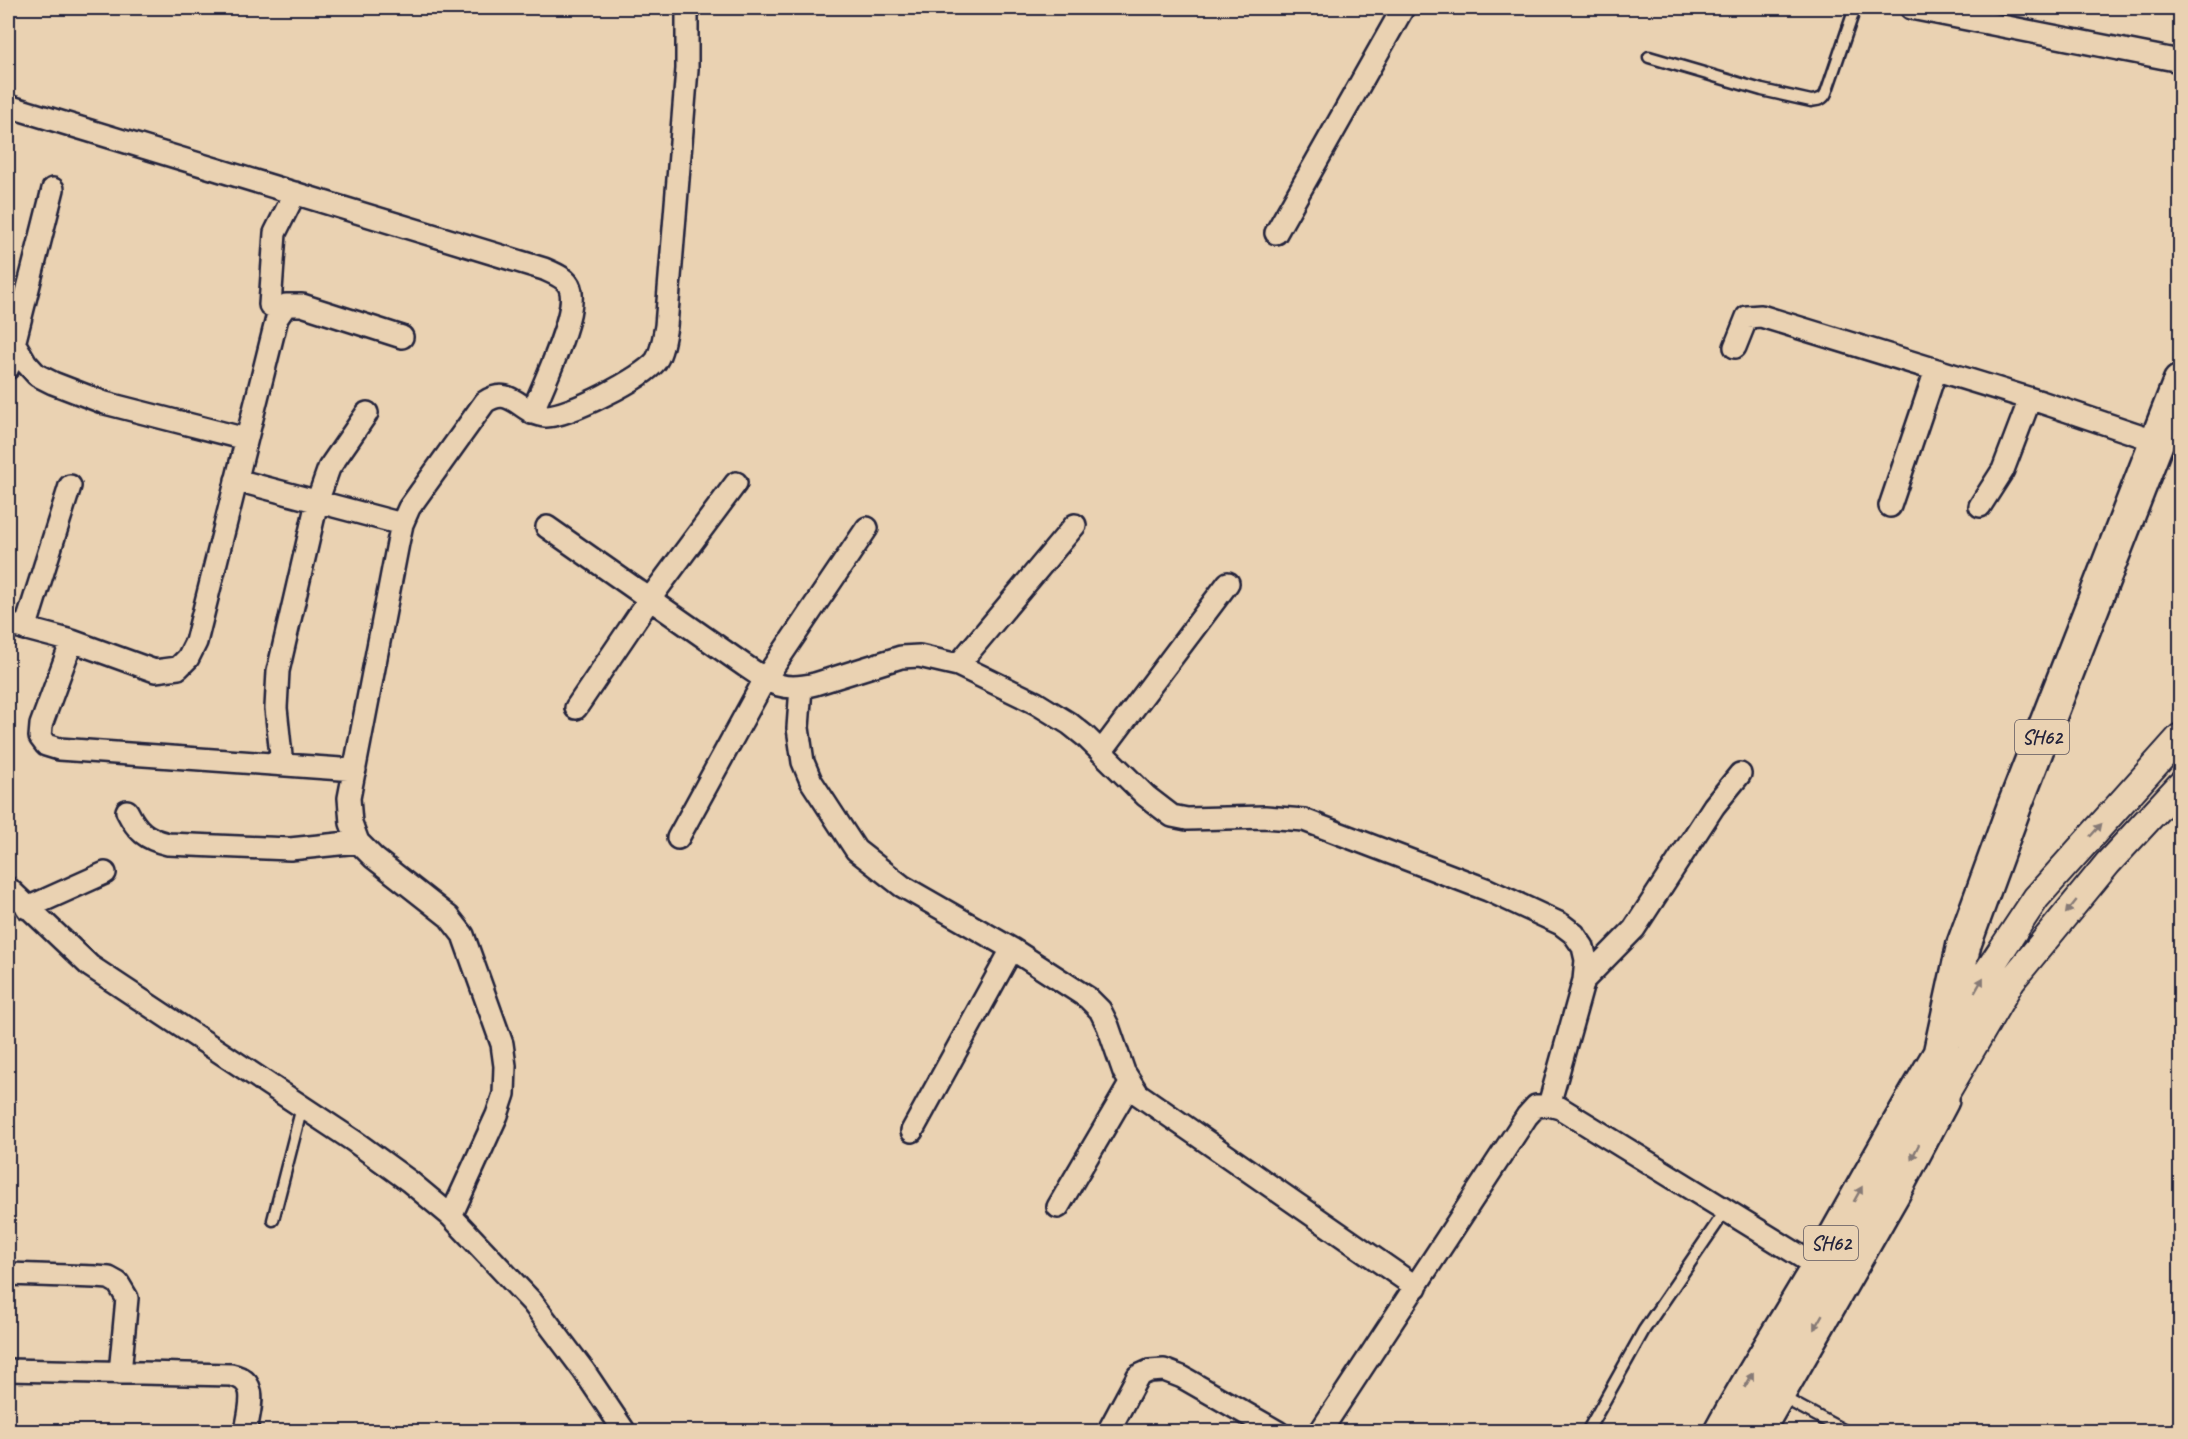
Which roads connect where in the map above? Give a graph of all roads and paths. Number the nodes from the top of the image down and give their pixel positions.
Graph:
1 (687, 8) edge
2 (1403, 8) edge
3 (1855, 8) edge
4 (1911, 8) edge
5 (1649, 57) dead end
6 (2181, 61) edge
7 (8, 106) edge
8 (53, 189) dead end
9 (295, 194) junction
10 (1276, 233) dead end
11 (270, 305) dead end
12 (11, 337) edge
13 (402, 337) dead end
14 (1735, 347) dead end
15 (8, 368) edge
16 (1936, 370) junction
17 (2181, 382) edge
18 (2030, 399) junction
19 (367, 413) dead end
20 (532, 413) junction
21 (246, 440) junction
22 (2157, 441) junction
23 (236, 480) junction
24 (736, 483) dead end
25 (70, 486) dead end
26 (317, 502) junction
27 (1890, 506) dead end
28 (1980, 506) dead end
29 (402, 524) junction
30 (1075, 525) dead end
31 (547, 526) dead end
32 (867, 528) dead end
33 (1228, 583) dead end
34 (649, 600) junction
35 (16, 627) edge
36 (72, 641) junction
37 (958, 665) junction
38 (765, 679) junction
39 (801, 687) junction
40 (576, 708) dead end
41 (2180, 738) edge
42 (1101, 752) junction
43 (282, 765) junction
44 (355, 770) junction
45 (1740, 774) dead end
46 (2181, 786) edge
47 (127, 811) dead end
48 (678, 838) dead end
49 (358, 842) junction
50 (105, 873) dead end
51 (14, 898) edge
52 (1012, 949) junction
53 (1584, 981) junction
54 (1940, 1054) junction
55 (1130, 1084) junction
56 (1942, 1100) junction
57 (1549, 1105) junction
58 (302, 1107) junction
59 (912, 1131) dead end
60 (1058, 1208) dead end
61 (1726, 1210) junction
62 (451, 1216) junction
63 (273, 1220) dead end
64 (1818, 1267) junction
65 (8, 1274) edge
66 (1416, 1287) junction
67 (8, 1370) edge
68 (120, 1373) junction
69 (1777, 1394) junction
70 (246, 1431) edge
71 (625, 1431) edge
72 (1108, 1431) edge
73 (1278, 1431) edge
74 (1320, 1431) edge
75 (1587, 1431) edge
76 (1721, 1431) edge
77 (1756, 1431) edge
78 (1847, 1431) edge

1 - 20 street
2 - 10 street
3 - 5 lane
4 - 6 street
7 - 9 street
8 - 12 street
9 - 11 street
9 - 20 street
12 - 15 street
12 - 21 street
13 - 21 street
14 - 16 street
16 - 18 street
16 - 27 street
17 - 22 main road, SH62
18 - 22 street
18 - 28 street
19 - 26 street
20 - 29 street
21 - 23 street
22 - 54 main road, SH62
23 - 26 street
23 - 36 street
24 - 34 street
25 - 35 street
26 - 29 street
26 - 43 street
29 - 44 street
30 - 37 street
31 - 34 street
32 - 38 street
33 - 42 street
34 - 38 street
34 - 40 street
35 - 36 street
36 - 43 street
37 - 39 street
37 - 42 street
38 - 39 street
38 - 48 street
39 - 52 street
54 -> 41 street
42 - 53 street
43 - 44 street
44 - 49 street
45 - 53 street
46 -> 56 street
47 - 49 street
49 - 62 street
50 - 51 street
51 - 58 street
52 - 55 street
52 - 59 street
53 - 57 street
54 - 56 main road, SH62
64 -> 54 main road, SH62
55 - 60 street
55 - 66 street
56 -> 69 main road, SH62
57 - 61 street
57 - 66 street
58 - 62 street
58 - 63 lane
61 - 64 street
61 - 75 lane
62 - 71 street
76 -> 64 main road, SH62
65 - 68 street
66 - 74 street
67 - 68 street
68 - 70 street
69 - 77 main road, SH62
69 - 78 lane
72 - 73 street

